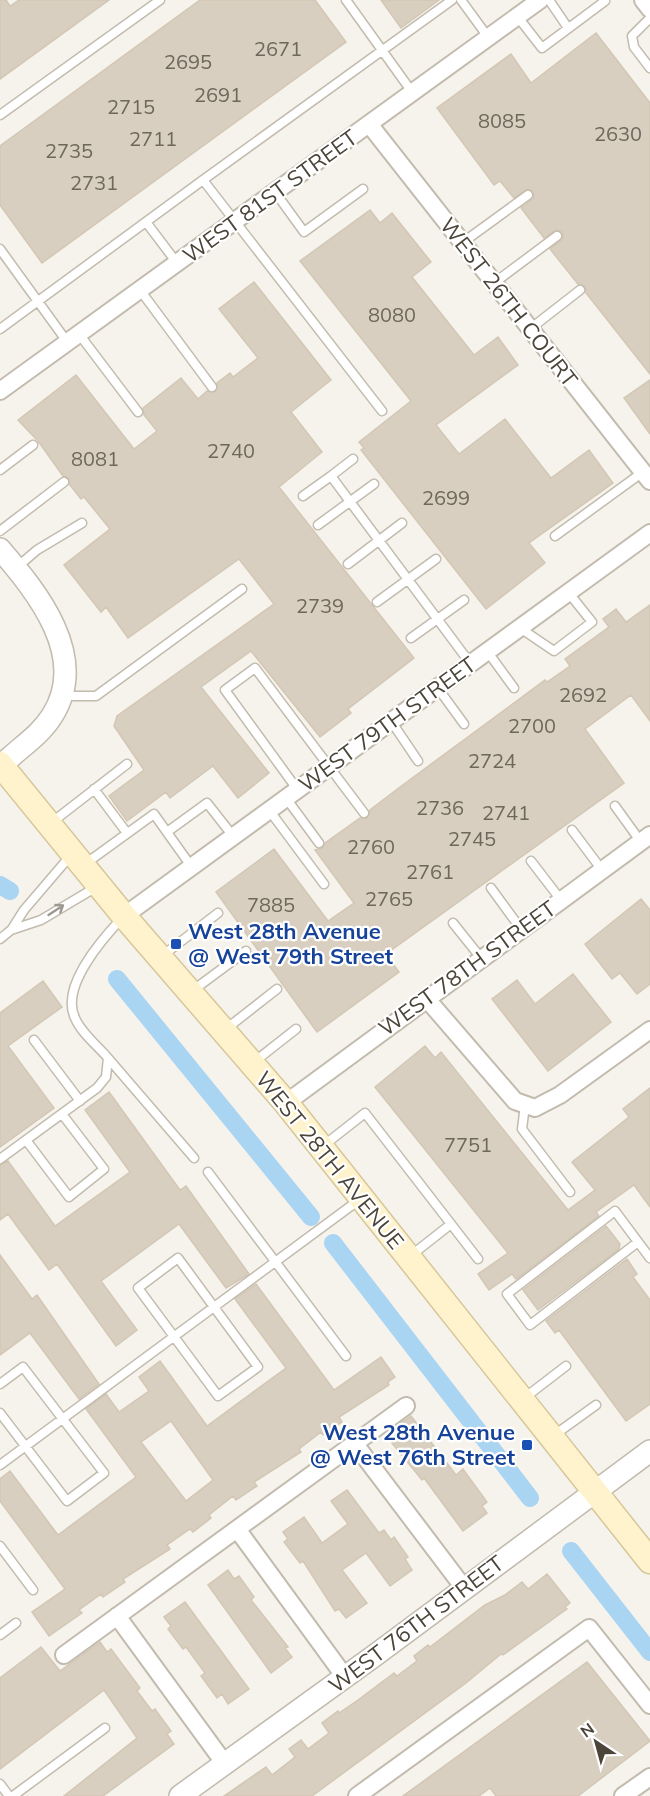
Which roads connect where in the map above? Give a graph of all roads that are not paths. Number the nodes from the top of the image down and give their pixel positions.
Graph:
1 (160, 0) edge
2 (346, 0) edge
3 (452, 0) edge
4 (461, 0) edge
5 (540, 0) edge
6 (549, 0) edge
7 (643, 0) edge
8 (605, 1) edge
9 (650, 9) edge
10 (517, 16) junction
11 (650, 18) edge
12 (568, 28) junction
13 (488, 37) junction
14 (384, 51) junction
15 (650, 68) edge
16 (412, 92) junction
17 (0, 115) edge
18 (369, 124) junction
19 (203, 180) junction
20 (363, 189) dead end
21 (275, 192) junction
22 (528, 195) dead end
23 (235, 221) junction
24 (146, 222) junction
25 (556, 236) dead end
26 (462, 243) junction
27 (0, 249) edge
28 (177, 263) junction
29 (494, 283) junction
30 (140, 290) junction
31 (580, 290) dead end
32 (38, 302) junction
33 (530, 328) junction
34 (0, 329) edge
35 (73, 338) junction
36 (212, 387) dead end
37 (0, 392) edge
38 (138, 411) dead end
39 (382, 411) dead end
40 (33, 445) dead end
41 (353, 459) dead end
42 (0, 470) edge
43 (331, 476) junction
44 (646, 476) edge
45 (64, 482) dead end
46 (374, 484) dead end
47 (303, 496) dead end
48 (349, 502) junction
49 (82, 523) dead end
50 (402, 523) dead end
51 (318, 525) dead end
52 (0, 531) edge
53 (650, 533) edge
54 (555, 537) dead end
55 (378, 541) junction
56 (0, 549) edge
57 (436, 559) dead end
58 (348, 564) dead end
59 (16, 568) junction
60 (407, 579) junction
61 (242, 589) dead end
62 (568, 592) junction
63 (464, 600) dead end
64 (377, 602) dead end
65 (437, 619) junction
66 (519, 627) junction
67 (411, 639) dead end
68 (487, 651) junction
69 (470, 663) junction
70 (437, 687) junction
71 (514, 688) dead end
72 (61, 696) junction
73 (391, 721) junction
74 (464, 724) dead end
75 (418, 761) dead end
76 (127, 764) dead end
77 (0, 765) edge
78 (329, 766) junction
79 (94, 789) junction
80 (291, 794) junction
81 (615, 806) dead end
82 (269, 810) junction
83 (364, 813) dead end
84 (49, 825) junction
85 (572, 830) dead end
86 (167, 832) junction
87 (127, 833) junction
88 (233, 836) junction
89 (645, 839) edge
90 (320, 843) dead end
91 (77, 860) junction
92 (531, 861) dead end
93 (191, 866) junction
94 (602, 870) junction
95 (324, 884) dead end
96 (99, 886) junction
97 (490, 888) dead end
98 (561, 900) junction
99 (218, 913) dead end
100 (124, 916) junction
101 (453, 923) dead end
102 (521, 929) junction
103 (11, 930) junction
104 (0, 939) edge
105 (246, 951) dead end
106 (481, 958) junction
107 (160, 959) junction
108 (277, 989) dead end
109 (189, 993) junction
110 (426, 998) junction
111 (296, 1029) dead end
112 (650, 1030) edge
113 (223, 1031) junction
114 (34, 1040) dead end
115 (108, 1058) junction
116 (252, 1064) junction
117 (80, 1101) junction
118 (286, 1103) junction
119 (525, 1105) junction
120 (62, 1114) junction
121 (26, 1140) junction
122 (321, 1147) junction
123 (194, 1158) dead end
124 (0, 1159) edge
125 (208, 1172) dead end
126 (570, 1192) dead end
127 (362, 1198) junction
128 (452, 1224) junction
129 (638, 1242) junction
130 (409, 1257) junction
131 (650, 1258) edge
132 (478, 1259) dead end
133 (276, 1262) junction
134 (214, 1307) junction
135 (174, 1337) junction
136 (346, 1356) dead end
137 (566, 1366) dead end
138 (0, 1384) edge
139 (522, 1400) junction
140 (596, 1405) dead end
141 (406, 1406) dead end
142 (0, 1413) edge
143 (63, 1419) junction
144 (552, 1437) junction
145 (355, 1443) junction
146 (26, 1446) junction
147 (650, 1451) edge
148 (0, 1466) edge
149 (596, 1491) junction
150 (237, 1529) junction
151 (0, 1546) edge
152 (650, 1561) edge
153 (464, 1588) junction
154 (33, 1590) dead end
155 (117, 1616) junction
156 (16, 1623) dead end
157 (0, 1635) edge
158 (64, 1655) dead end
159 (345, 1677) junction
160 (650, 1705) edge
161 (105, 1728) dead end
162 (225, 1764) junction
163 (650, 1776) edge
164 (0, 1784) edge
165 (11, 1796) edge
166 (180, 1796) edge
167 (357, 1796) edge
168 (623, 1796) edge

1 - 17 lane
2 - 14 lane
3 - 14 lane
4 - 13 lane
5 - 10 street, WEST 81ST STREET
6 - 12 lane
7 - 9 street
8 - 12 lane
10 - 12 lane
10 - 13 street, WEST 81ST STREET
11 - 15 lane
13 - 16 street, WEST 81ST STREET
14 - 16 lane
14 - 19 lane
16 - 18 street, WEST 81ST STREET
18 - 21 street, WEST 81ST STREET
18 - 26 street, WEST 26TH COURT
19 - 23 lane
19 - 24 lane
20 - 21 lane
21 - 23 street, WEST 81ST STREET
22 - 26 lane
23 - 28 street, WEST 81ST STREET
23 - 39 lane
24 - 28 lane
24 - 32 lane
25 - 29 lane
26 - 29 street, WEST 26TH COURT
27 - 32 lane
28 - 30 street, WEST 81ST STREET
29 - 33 street, WEST 26TH COURT
30 - 35 street, WEST 81ST STREET
30 - 36 lane
31 - 33 lane
32 - 34 lane
32 - 35 lane
33 - 44 street, WEST 26TH COURT
35 - 37 street, WEST 81ST STREET
35 - 38 lane
40 - 42 lane
41 - 43 lane
43 - 47 lane
43 - 48 lane
44 - 54 lane
45 - 52 lane
46 - 48 lane
48 - 51 lane
48 - 55 lane
49 - 59 lane
50 - 55 lane
53 - 62 street, WEST 79TH STREET
55 - 58 lane
55 - 60 lane
56 - 59 street, WEST 28TH AVENUE
57 - 60 lane
59 - 72 street, WEST 28TH AVENUE
60 - 64 lane
60 - 65 lane
61 - 72 lane
62 - 66 street, WEST 79TH STREET
62 - 66 lane
63 - 65 lane
65 - 67 lane
65 - 69 lane
66 - 68 street, WEST 79TH STREET
68 - 69 street, WEST 79TH STREET
68 - 71 lane
69 - 70 street, WEST 79TH STREET
70 - 73 street, WEST 79TH STREET
70 - 74 lane
72 - 77 street, WEST 28TH AVENUE
73 - 75 lane
73 - 78 street, WEST 79TH STREET
76 - 79 lane
77 - 84 main road, WEST 28TH AVENUE
78 - 80 street, WEST 79TH STREET
78 - 80 lane
78 - 83 lane
79 - 84 lane
79 - 87 lane
80 - 82 street, WEST 79TH STREET
80 - 90 lane
81 - 89 lane
82 - 88 street, WEST 79TH STREET
82 - 95 lane
84 - 91 main road, WEST 28TH AVENUE
85 - 94 lane
86 - 87 lane
86 - 88 lane
86 - 93 lane
87 - 91 lane
88 - 93 street, WEST 79TH STREET
89 - 94 street, WEST 78TH STREET
91 - 96 main road, WEST 28TH AVENUE
91 - 103 lane
92 - 98 lane
93 - 100 street, WEST 79TH STREET
94 - 98 street, WEST 78TH STREET
96 - 100 main road, WEST 28TH AVENUE
103 -> 96 lane
97 - 102 lane
98 - 102 street, WEST 78TH STREET
99 - 107 lane
100 - 107 main road, WEST 28TH AVENUE
100 - 115 lane
101 - 106 lane
102 - 106 street, WEST 78TH STREET
103 - 104 lane
105 - 109 lane
106 - 110 street, WEST 78TH STREET
107 - 109 main road, WEST 28TH AVENUE
108 - 113 lane
109 - 113 main road, WEST 28TH AVENUE
110 - 118 street, WEST 78TH STREET
110 - 119 street
111 - 116 lane
112 - 119 street
113 - 116 main road, WEST 28TH AVENUE
114 - 117 lane
115 - 117 lane
115 - 123 lane
116 - 118 main road, WEST 28TH AVENUE
117 - 120 lane
118 - 122 main road, WEST 28TH AVENUE
119 - 126 lane
120 - 121 lane
120 - 121 lane
121 - 124 lane
122 - 127 main road, WEST 28TH AVENUE
122 - 128 lane
125 - 133 lane
127 - 130 main road, WEST 28TH AVENUE
127 - 133 lane
128 - 130 lane
128 - 132 lane
129 - 129 lane
129 - 131 lane
130 - 139 main road, WEST 28TH AVENUE
133 - 134 lane
133 - 136 lane
134 - 135 lane
134 - 135 lane
134 - 135 lane
135 - 143 lane
137 - 139 lane
138 - 143 lane
139 - 144 main road, WEST 28TH AVENUE
140 - 144 lane
141 - 145 street
142 - 146 lane
143 - 146 lane
143 - 146 lane
144 - 149 main road, WEST 28TH AVENUE
145 - 150 street
145 - 153 street
146 - 148 lane
147 - 149 street, WEST 76TH STREET
149 - 152 main road, WEST 28TH AVENUE
149 - 153 street, WEST 76TH STREET
150 - 155 street
150 - 159 street
151 - 154 lane
153 - 159 street, WEST 76TH STREET
155 - 158 street
155 - 162 street
156 - 157 lane
159 - 162 street, WEST 76TH STREET
160 - 167 street
161 - 165 lane
162 - 166 street, WEST 76TH STREET
163 - 168 street
164 - 165 lane

